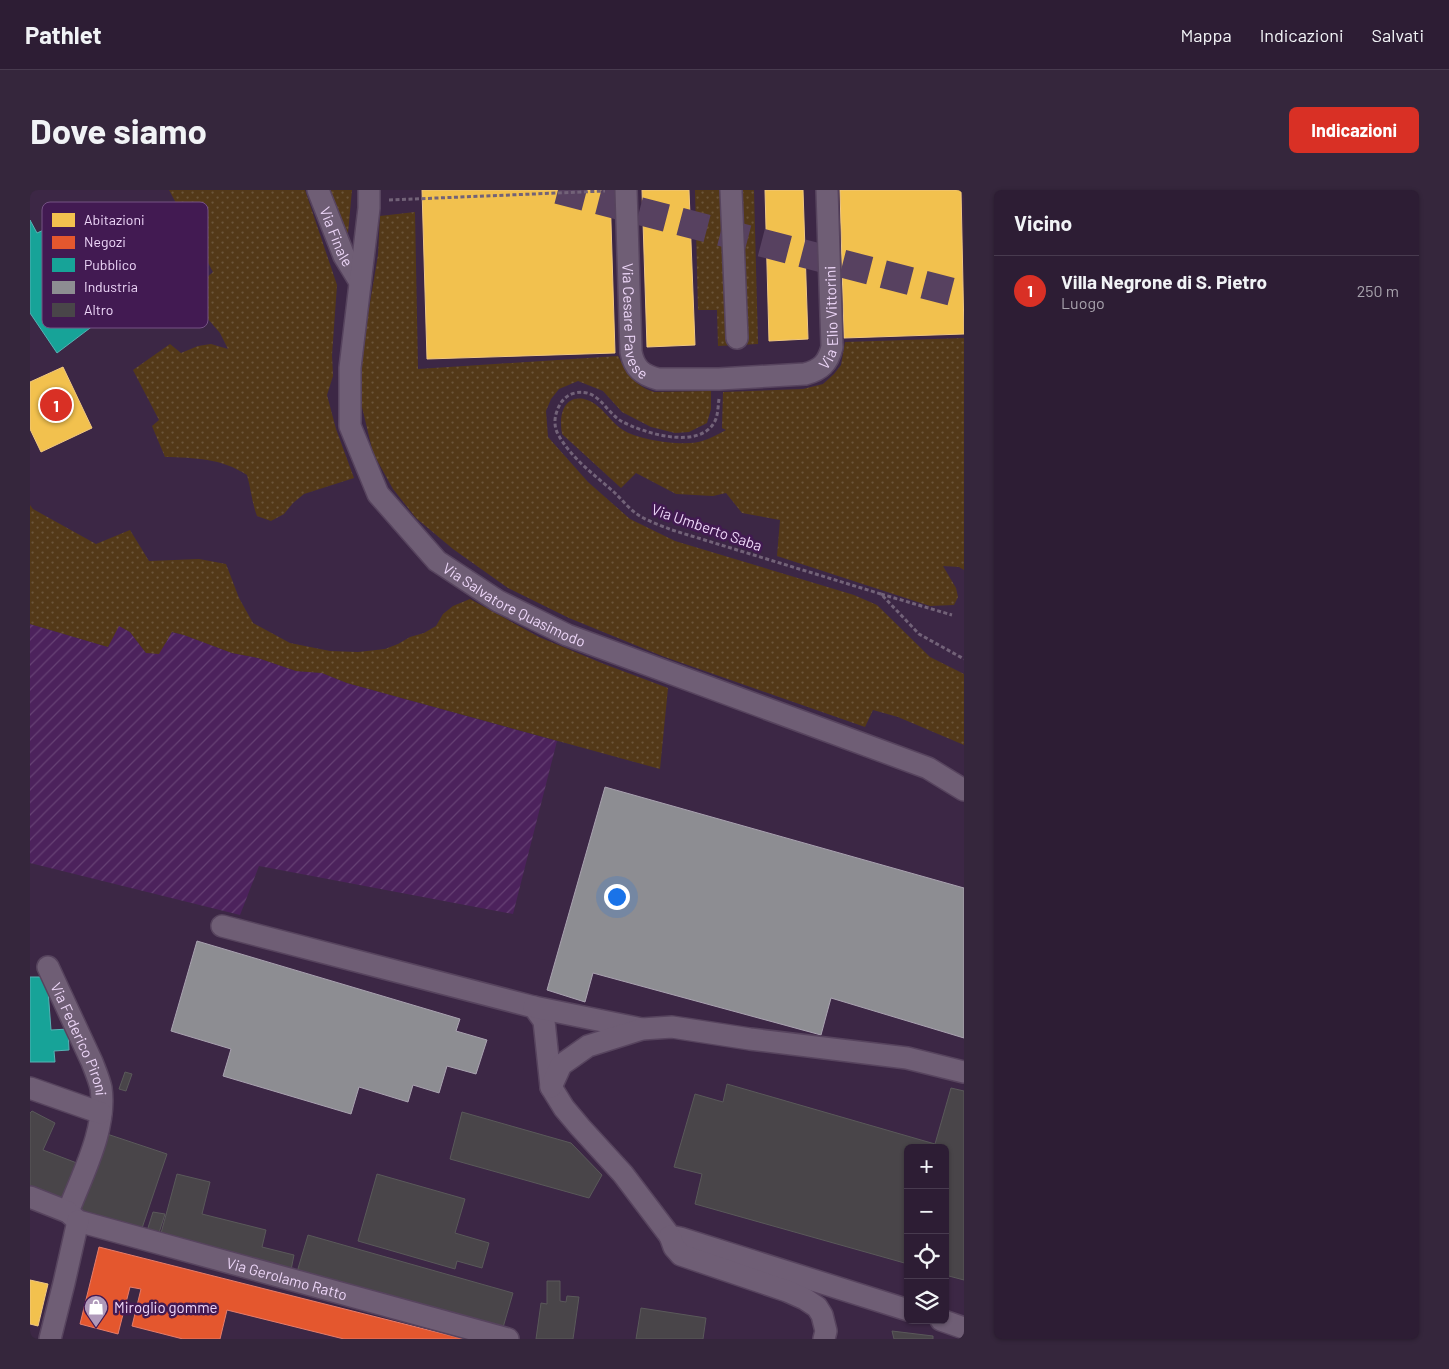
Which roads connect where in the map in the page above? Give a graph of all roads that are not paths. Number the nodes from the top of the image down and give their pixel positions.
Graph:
1 (318, 190) edge
2 (626, 190) edge
3 (731, 190) edge
4 (828, 190) edge
5 (369, 196) edge
6 (360, 282) junction
7 (737, 338) dead end
8 (719, 388) joint
9 (964, 790) edge
10 (222, 926) dead end
11 (48, 967) dead end
12 (534, 1007) junction
13 (642, 1029) junction
14 (964, 1072) edge
15 (551, 1087) junction
16 (30, 1088) edge
17 (101, 1113) junction
18 (30, 1197) edge
19 (73, 1217) junction
20 (670, 1236) junction
21 (904, 1309) edge
22 (949, 1323) edge
23 (964, 1328) edge
24 (50, 1339) edge
25 (508, 1339) edge
26 (824, 1339) edge

1 - 6 street, Via Finale
2 - 8 street, Via Cesare Pavese
3 - 7 street
4 - 8 street, Via Elio Vittorini
5 - 6 street, Via Salvatore Quasimodo
6 - 9 street, Via Salvatore Quasimodo
10 - 12 street
11 - 17 street, Via Federico Pironi
12 - 13 street
12 - 15 street
13 - 14 street
13 - 15 street
15 - 20 street
16 - 17 street, Via Federico Pironi
17 - 19 street, Via Federico Pironi
18 - 19 street, Via Gerolamo Ratto
19 - 24 street, Via Federico Pironi
19 - 25 street, Via Gerolamo Ratto
20 - 21 street
20 - 26 street
22 - 23 street

